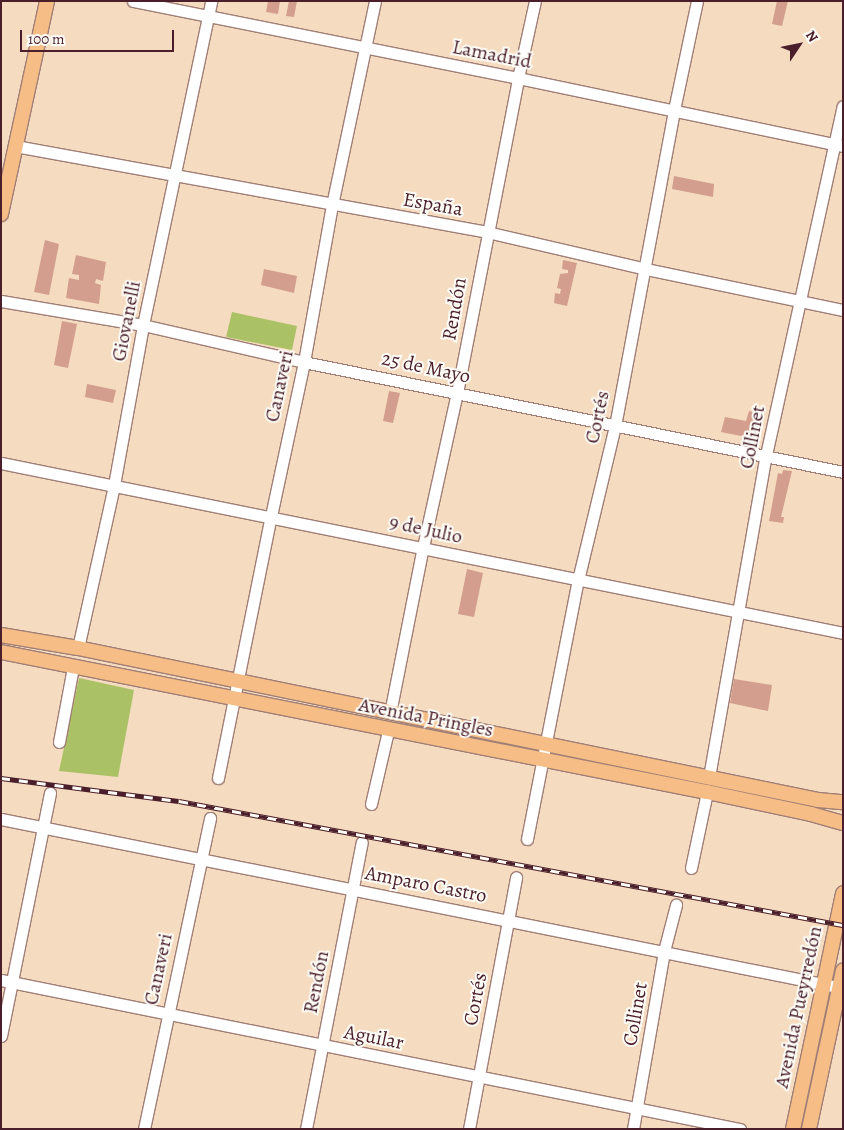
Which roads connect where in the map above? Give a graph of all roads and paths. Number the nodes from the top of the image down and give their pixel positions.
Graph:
1 (47, 1) edge
2 (134, 1) edge
3 (211, 1) edge
4 (375, 1) edge
5 (535, 1) edge
6 (697, 1) edge
7 (209, 15) junction
8 (366, 48) junction
9 (518, 78) junction
10 (843, 106) edge
11 (674, 110) junction
12 (15, 146) junction
13 (839, 146) edge
14 (175, 174) junction
15 (332, 204) junction
16 (1, 214) edge
17 (487, 232) junction
18 (646, 269) junction
19 (800, 300) junction
20 (1, 301) edge
21 (843, 310) edge
22 (143, 325) junction
23 (304, 362) junction
24 (457, 393) junction
25 (615, 426) junction
26 (766, 455) junction
27 (1, 463) edge
28 (843, 472) edge
29 (114, 485) junction
30 (270, 516) junction
31 (423, 547) junction
32 (578, 580) junction
33 (740, 611) junction
34 (843, 633) edge
35 (1, 635) edge
36 (78, 648) junction
37 (1, 652) edge
38 (73, 667) junction
39 (238, 681) junction
40 (234, 700) junction
41 (390, 713) junction
42 (388, 731) junction
43 (58, 742) dead end
44 (544, 744) junction
45 (541, 760) junction
46 (709, 777) junction
47 (218, 778) dead end
48 (706, 792) junction
49 (50, 793) dead end
50 (843, 802) edge
51 (371, 804) dead end
52 (210, 818) dead end
53 (1, 819) edge
54 (843, 823) edge
55 (43, 826) junction
56 (527, 839) dead end
57 (362, 842) dead end
58 (201, 858) junction
59 (691, 868) dead end
60 (516, 877) dead end
61 (354, 889) junction
62 (843, 893) edge
63 (676, 905) dead end
64 (509, 920) junction
65 (664, 951) junction
66 (843, 971) edge
67 (7, 981) edge
68 (823, 985) junction
69 (841, 988) edge
70 (168, 1015) junction
71 (1, 1036) edge
72 (322, 1045) junction
73 (479, 1077) junction
74 (638, 1108) junction
75 (144, 1129) edge
76 (306, 1129) edge
77 (469, 1129) edge
78 (633, 1129) edge
79 (740, 1129) edge
80 (793, 1129) edge
81 (810, 1129) edge

1 - 12 main road
2 - 7 street, Lamadrid
3 - 7 street, Giovanelli
4 - 8 street, Canaveri
5 - 9 street, Rendón
6 - 11 street, Cortés
7 - 8 street, Lamadrid
7 - 14 street, Giovanelli
8 - 9 street, Lamadrid
8 - 15 street, Canaveri
9 - 11 street, Lamadrid
9 - 17 street, Rendón
10 - 13 street, Collinet
11 - 13 street, Lamadrid
11 - 18 street, Cortés
12 - 14 street, España
12 - 16 main road
13 - 19 street, Collinet
14 - 15 street, España
14 - 22 street, Giovanelli
15 - 17 street, España
15 - 23 street, Canaveri
17 - 18 street, España
17 - 24 street, Rendón
18 - 19 street, España
18 - 25 street, Cortés
19 - 21 street, España
19 - 26 street, Collinet
20 - 22 street, 25 de Mayo
22 - 23 street, 25 de Mayo
22 - 29 street, Giovanelli
23 - 24 street, 25 de Mayo
23 - 30 street, Canaveri
24 - 25 street, 25 de Mayo
24 - 31 street, Rendón
25 - 26 street, 25 de Mayo
25 - 32 street, Cortés
26 - 28 street, 25 de Mayo
26 - 33 street, Collinet
27 - 29 street, 9 de Julio
29 - 30 street, 9 de Julio
29 - 36 street, Giovanelli
30 - 31 street, 9 de Julio
30 - 39 street, Canaveri
31 - 32 street, 9 de Julio
31 - 41 street, Rendón
32 - 33 street, 9 de Julio
32 - 44 street, Cortés
33 - 34 street, 9 de Julio
33 - 46 street, Collinet
35 - 36 main road, Avenida Pringles
36 - 39 main road, Avenida Pringles
37 - 38 main road, Avenida Pringles
38 - 40 main road, Avenida Pringles
38 - 43 street
39 - 40 street, Canaveri
39 - 41 main road, Avenida Pringles
40 - 42 main road, Avenida Pringles
40 - 47 street, Canaveri
41 - 44 main road, Avenida Pringles
42 - 45 main road, Avenida Pringles
42 - 51 street
44 - 45 street, Cortés
44 - 46 main road, Avenida Pringles
45 - 48 main road, Avenida Pringles
45 - 56 street, Cortés
46 - 50 main road, Avenida Pringles
48 - 54 main road, Avenida Pringles
48 - 59 street
49 - 55 street
52 - 58 street, Canaveri
53 - 55 street, Amparo Castro
55 - 58 street, Amparo Castro
55 - 67 street
57 - 61 street, Rendón
58 - 61 street, Amparo Castro
58 - 70 street, Canaveri
60 - 64 street, Cortés
61 - 64 street, Amparo Castro
61 - 72 street, Rendón
62 - 68 main road, Avenida Pueyrredón
63 - 65 street, Collinet
64 - 65 street, Amparo Castro
64 - 73 street, Cortés
65 - 68 street, Amparo Castro
65 - 74 street, Collinet
66 - 69 main road, Avenida Pueyrredón
67 - 70 street, Aguilar
67 - 71 street
68 - 69 street, Amparo Castro
68 - 80 main road, Avenida Pueyrredón
69 - 81 main road, Avenida Pueyrredón
70 - 72 street, Aguilar
70 - 75 street, Canaveri
72 - 73 street, Aguilar
72 - 76 street, Rendón
73 - 74 street, Aguilar
73 - 77 street, Cortés
74 - 78 street, Collinet
74 - 79 street, Aguilar

